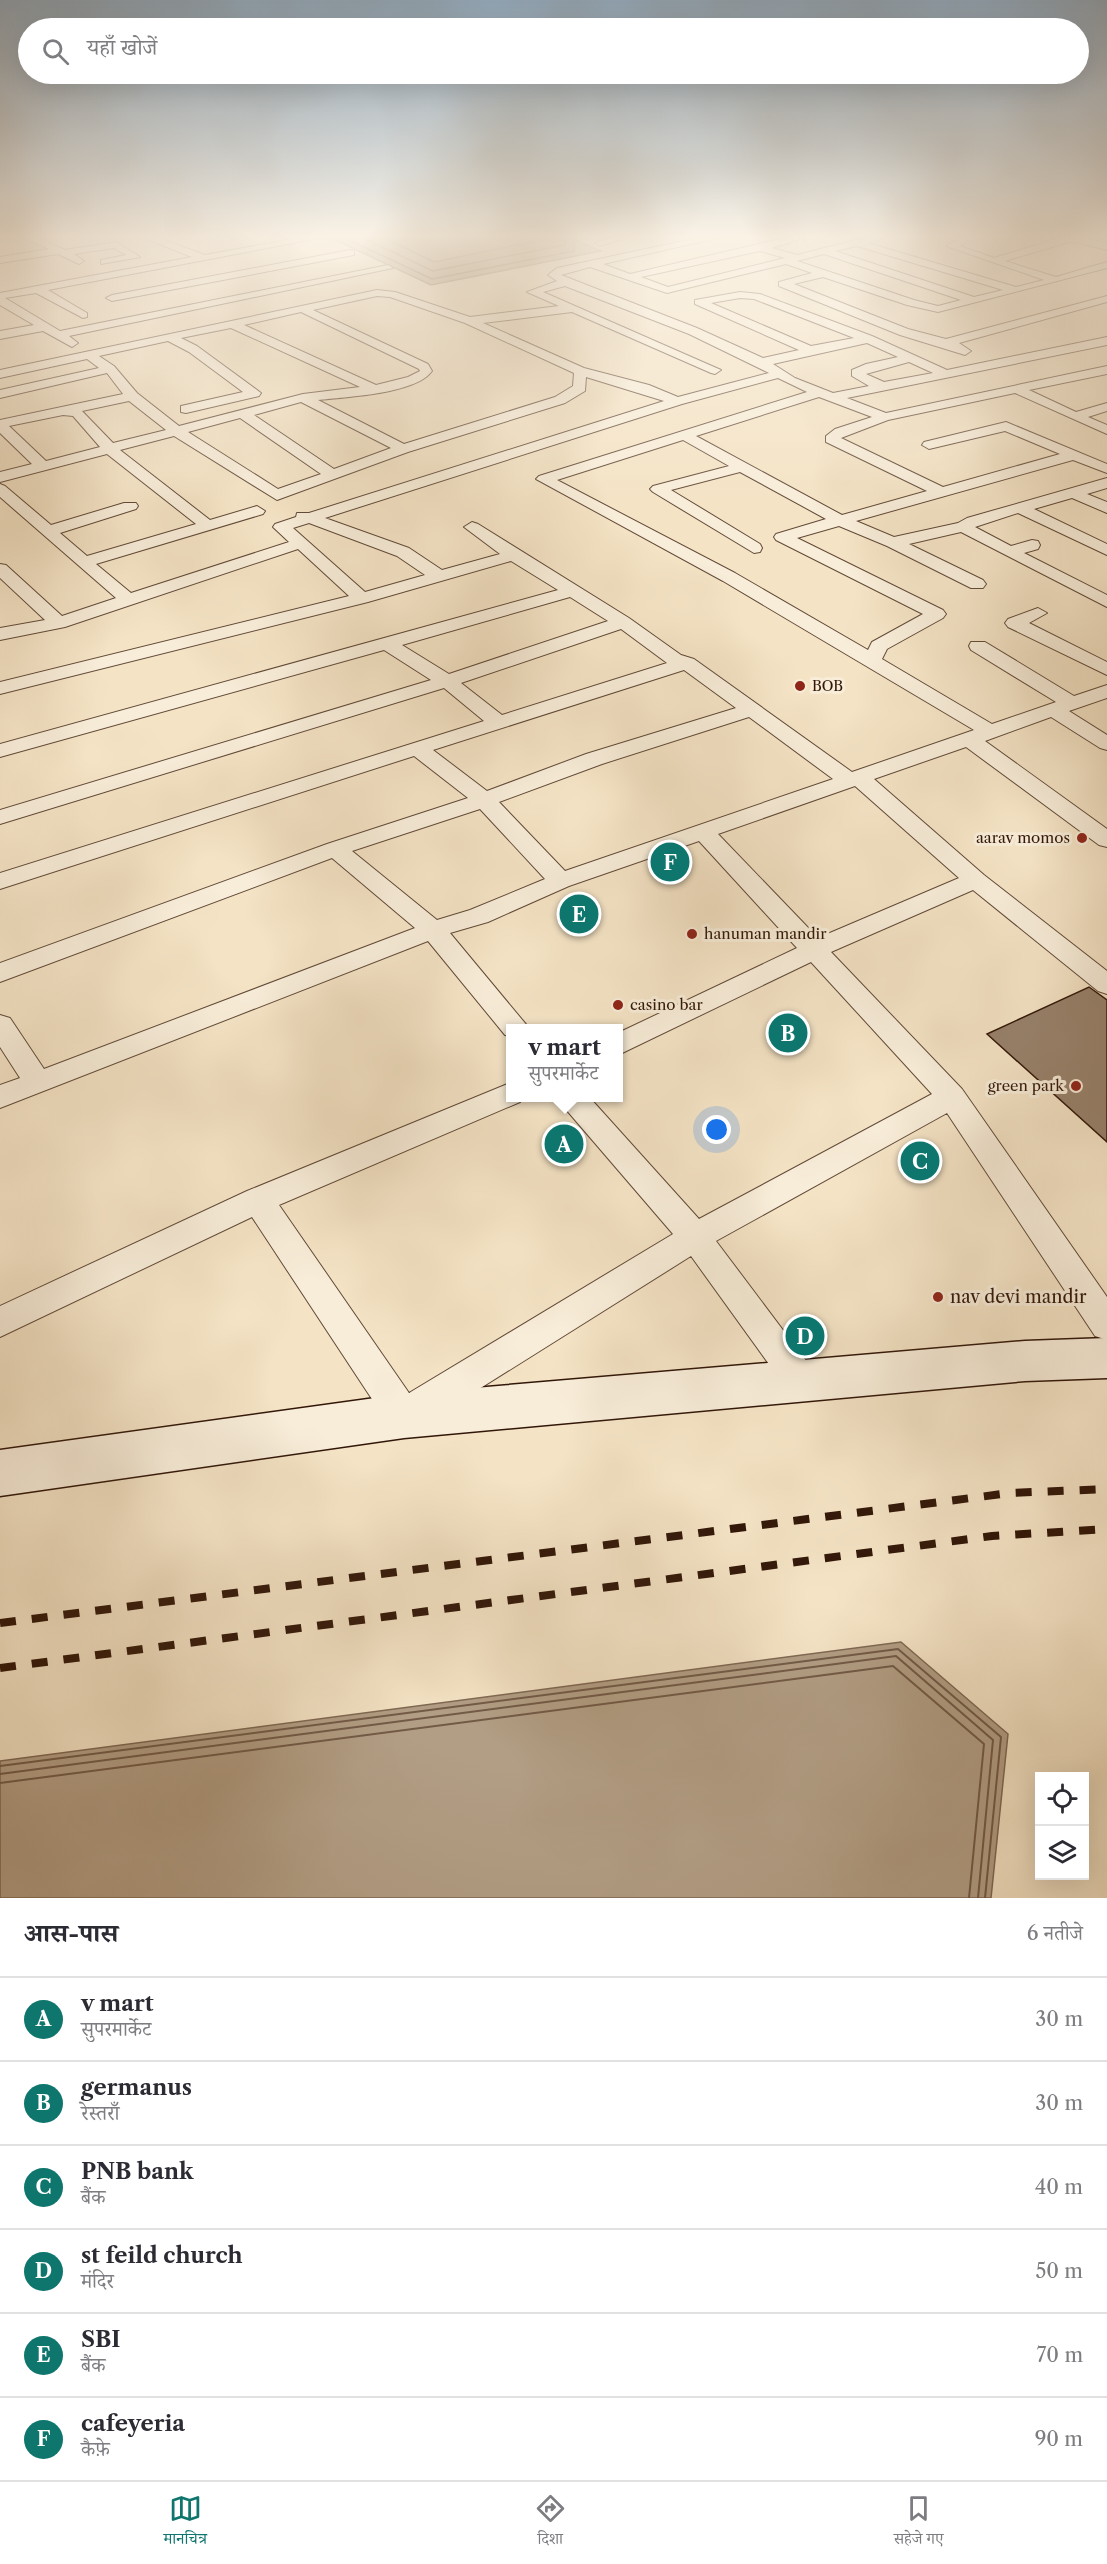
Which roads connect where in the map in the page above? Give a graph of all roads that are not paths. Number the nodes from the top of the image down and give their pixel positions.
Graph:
1 (111, 326) edge
2 (227, 326) edge
3 (238, 326) edge
4 (336, 326) edge
5 (479, 326) edge
6 (613, 326) edge
7 (677, 326) edge
8 (754, 326) edge
9 (833, 326) edge
10 (890, 326) edge
11 (1004, 326) edge
12 (45, 327) joint
13 (1098, 330) dead end
14 (0, 335) edge
15 (58, 335) junction
16 (261, 336) junction
17 (171, 338) junction
18 (868, 339) junction
19 (238, 340) dead end
20 (1107, 341) edge
21 (950, 344) junction
22 (216, 345) dead end
23 (193, 349) junction
24 (810, 350) junction
25 (88, 355) junction
26 (911, 358) junction
27 (762, 362) junction
28 (999, 363) junction
29 (110, 369) junction
30 (715, 370) dead end
31 (1107, 370) edge
32 (580, 371) junction
33 (944, 373) junction
34 (0, 374) edge
35 (779, 374) junction
36 (882, 386) junction
37 (375, 389) junction
38 (1018, 390) junction
39 (817, 393) junction
40 (0, 394) edge
41 (132, 396) junction
42 (832, 397) junction
43 (303, 398) junction
44 (677, 401) junction
45 (956, 403) junction
46 (1107, 407) edge
47 (186, 409) dead end
48 (64, 411) junction
49 (243, 414) junction
50 (885, 417) junction
51 (1074, 417) junction
52 (0, 425) edge
53 (1006, 426) junction
54 (1107, 430) edge
55 (176, 431) junction
56 (684, 435) junction
57 (929, 445) dead end
58 (20, 447) junction
59 (110, 449) junction
60 (403, 449) junction
61 (0, 451) edge
62 (1073, 455) junction
63 (43, 466) junction
64 (744, 466) junction
65 (1107, 469) edge
66 (332, 475) junction
67 (0, 477) edge
68 (1107, 483) edge
69 (0, 489) edge
70 (941, 492) junction
71 (1073, 493) junction
72 (130, 506) dead end
73 (1020, 508) junction
74 (1107, 508) edge
75 (257, 511) dead end
76 (301, 515) junction
77 (841, 521) junction
78 (207, 525) junction
79 (472, 526) dead end
80 (963, 527) junction
81 (48, 531) junction
82 (893, 542) junction
83 (301, 543) junction
84 (1032, 544) dead end
85 (754, 548) dead end
86 (1107, 550) edge
87 (1009, 552) junction
88 (513, 555) junction
89 (84, 562) junction
90 (0, 569) edge
91 (439, 576) junction
92 (977, 584) dead end
93 (570, 592) junction
94 (362, 598) junction
95 (128, 600) junction
96 (1107, 602) edge
97 (1038, 613) dead end
98 (623, 622) junction
99 (59, 623) junction
100 (0, 634) edge
101 (387, 643) junction
102 (978, 646) dead end
103 (872, 661) junction
104 (687, 663) junction
105 (1107, 669) edge
106 (447, 681) junction
107 (0, 688) edge
108 (1107, 691) edge
109 (1063, 707) junction
110 (753, 709) junction
111 (500, 723) junction
112 (980, 736) junction
113 (1107, 744) edge
114 (418, 749) junction
115 (0, 751) edge
116 (854, 779) junction
117 (484, 800) junction
118 (0, 817) edge
119 (702, 831) junction
120 (1107, 840) edge
121 (335, 849) junction
122 (0, 880) edge
123 (976, 880) junction
124 (561, 881) junction
125 (434, 930) junction
126 (814, 950) junction
127 (0, 973) edge
128 (1107, 986) edge
129 (511, 1024) edge
130 (0, 1025) edge
131 (623, 1043) edge
132 (38, 1082) junction
133 (506, 1096) edge
134 (0, 1097) edge
135 (952, 1097) junction
136 (577, 1102) edge
137 (258, 1200) junction
138 (695, 1237) junction
139 (0, 1322) edge
140 (1107, 1324) edge
141 (1107, 1358) edge
142 (801, 1381) junction
143 (404, 1416) junction
144 (0, 1473) edge

1 - 15 street
2 - 17 street
3 - 16 street
4 - 37 street
5 - 32 street
6 - 30 street
7 - 27 street
8 - 24 street
9 - 18 street
10 - 21 street
11 - 21 street
12 - 14 street
12 - 15 street
13 - 20 street
15 - 25 street
16 - 19 street
16 - 37 street
17 - 23 street
17 - 25 street
18 - 24 street
18 - 26 street
20 - 28 street
21 - 28 street
22 - 23 street
23 - 47 street
24 - 27 street
25 - 29 street
25 - 34 street
26 - 33 street
26 - 36 street
27 - 35 street
28 - 33 street
29 - 40 street
29 - 41 street
31 - 38 street
32 - 44 street
32 - 60 street
33 - 36 street
35 - 39 street
35 - 44 street
36 - 42 street
37 - 43 street
38 - 45 street
38 - 51 street
39 - 42 street
39 - 56 street
41 - 48 street
41 - 55 street
42 - 50 street
43 - 49 street
43 - 60 street
44 - 76 street
45 - 50 street
45 - 53 street
46 - 51 street
48 - 52 street
48 - 59 street
49 - 55 street
49 - 66 street
50 - 70 street
51 - 54 street
52 - 58 street
53 - 57 street
53 - 62 street
55 - 59 street
55 - 66 street
56 - 64 street
56 - 103 street
58 - 61 street
58 - 63 street
59 - 63 street
59 - 78 street
60 - 66 street
62 - 65 street
62 - 70 street
63 - 67 street
64 - 77 street
64 - 85 street
68 - 71 street
69 - 81 street
70 - 77 street
71 - 73 street
71 - 74 street
72 - 81 street
73 - 80 street
73 - 86 street
75 - 78 street
76 - 83 street
76 - 91 street
77 - 82 street
77 - 103 street
78 - 89 street
79 - 88 street
80 - 82 street
80 - 87 street
81 - 89 street
82 - 92 street
83 - 94 street
83 - 95 street
84 - 87 street
87 - 96 street
88 - 91 street
88 - 93 street
89 - 95 street
90 - 99 street
91 - 94 street
93 - 98 street
93 - 101 street
94 - 107 street
95 - 99 street
97 - 105 street
98 - 104 street
98 - 106 street
99 - 100 street
101 - 106 street
101 - 115 street
102 - 109 street
103 - 112 street
104 - 110 street
104 - 111 street
106 - 111 street
106 - 118 street
108 - 109 street
109 - 112 street
109 - 113 street
110 - 116 street
110 - 117 street
111 - 114 street
112 - 116 street
112 - 120 street
114 - 117 street
114 - 122 street
116 - 119 street
116 - 123 street
117 - 121 street
117 - 124 street
119 - 124 street
119 - 126 street
121 - 125 street
121 - 127 street
123 - 126 street
123 - 128 street
124 - 125 street
125 - 129 street
125 - 132 street
126 - 131 street
126 - 135 street
130 - 132 street
132 - 134 street
133 - 137 street
135 - 138 street
135 - 140 street
136 - 138 street
137 - 139 street
137 - 143 street
138 - 142 street
138 - 143 street
141 - 142 street
142 - 143 street
143 - 144 street

